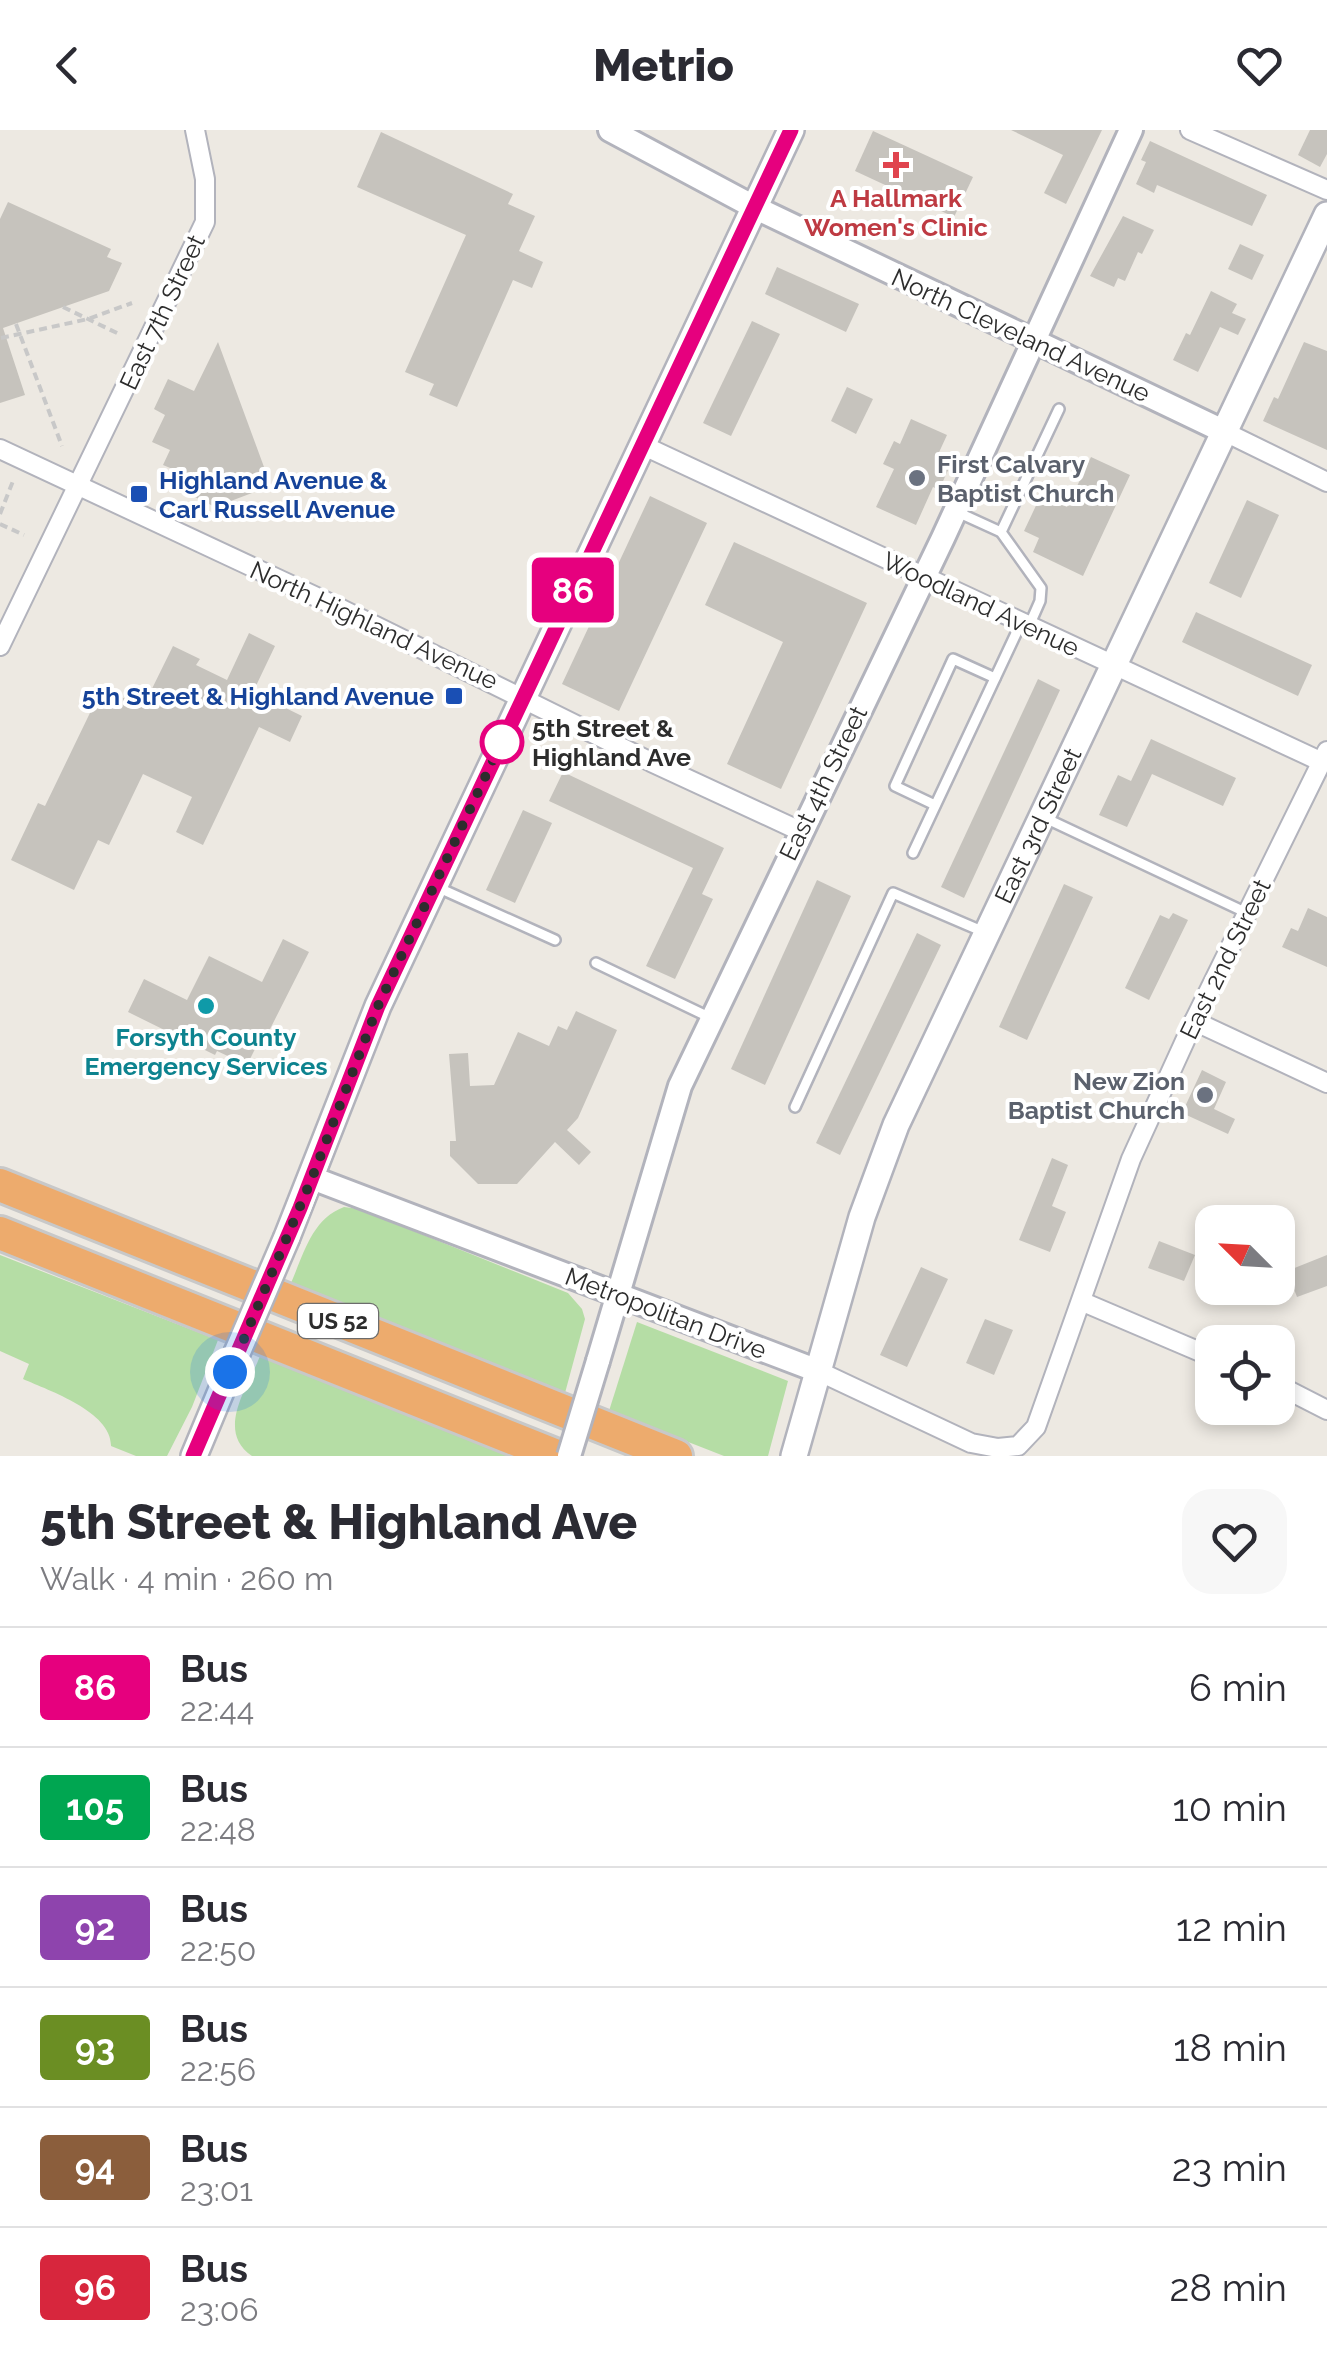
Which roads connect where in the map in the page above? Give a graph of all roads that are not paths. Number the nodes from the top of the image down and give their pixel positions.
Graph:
1 (195, 130) edge
2 (610, 130) edge
3 (791, 130) edge
4 (1131, 130) edge
5 (1190, 130) edge
6 (1327, 190) edge
7 (754, 207) junction
8 (1327, 215) edge
9 (1035, 340) junction
10 (1059, 409) dead end
11 (1225, 432) junction
12 (642, 445) junction
13 (0, 449) edge
14 (1327, 482) edge
15 (79, 486) junction
16 (955, 511) junction
17 (1000, 532) junction
18 (922, 578) junction
19 (1025, 625) junction
20 (0, 646) edge
21 (1114, 666) junction
22 (995, 678) junction
23 (523, 696) junction
24 (1324, 757) edge
25 (935, 806) junction
26 (1042, 817) junction
27 (800, 831) junction
28 (913, 853) dead end
29 (434, 885) junction
30 (1247, 913) junction
31 (987, 934) junction
32 (556, 940) dead end
33 (596, 962) dead end
34 (711, 1018) junction
35 (1194, 1021) junction
36 (1327, 1083) edge
37 (795, 1107) dead end
38 (312, 1178) junction
39 (0, 1185) edge
40 (0, 1233) edge
41 (617, 1294) junction
42 (1083, 1302) junction
43 (1195, 1351) edge
44 (818, 1371) junction
45 (1295, 1394) edge
46 (1327, 1410) edge
47 (1018, 1446) joint
48 (796, 1447) edge
49 (199, 1454) edge
50 (557, 1456) edge
51 (569, 1456) edge
52 (676, 1456) edge

1 - 15 street, East 7th Street
2 - 7 street, North Cleveland Avenue
3 - 7 main road
4 - 9 street, East 4th Street
5 - 6 street
7 - 9 street, North Cleveland Avenue
7 - 12 main road
8 - 11 main road, East 3rd Street
9 - 11 street, North Cleveland Avenue
9 - 16 street, East 4th Street
10 - 17 lane
11 - 14 street, North Cleveland Avenue
11 - 21 main road, East 3rd Street
12 - 18 street, Woodland Avenue
12 - 23 main road
13 - 15 street, North Highland Avenue
15 - 20 street, East 7th Street
15 - 23 street, North Highland Avenue
16 - 17 lane
16 - 18 street, East 4th Street
17 - 19 lane
18 - 19 street, Woodland Avenue
18 - 27 street, East 4th Street
19 - 21 street, Woodland Avenue
19 - 22 lane
21 - 24 street, Woodland Avenue
21 - 26 main road, East 3rd Street
22 - 25 lane
22 - 25 lane
23 - 27 street, North Highland Avenue
23 - 29 main road
24 - 30 street, East 2nd Street
25 - 28 lane
26 - 30 lane
26 - 31 main road, East 3rd Street
27 - 34 street, East 4th Street
29 - 32 lane
29 - 38 main road
30 - 35 street, East 2nd Street
31 - 37 lane
31 - 44 main road, East 3rd Street
33 - 34 lane
34 - 41 street, East 4th Street
35 - 36 street
35 - 42 street, East 2nd Street
38 - 41 street, Metropolitan Drive
38 - 49 main road, bridge
39 - 52 highway, US 52
40 - 50 highway, US 52
41 - 44 street, Metropolitan Drive
41 - 51 street, East 4th Street, bridge
42 - 43 street
42 - 47 street, East 2nd Street
44 - 47 street, Metropolitan Drive
44 - 48 main road, East 3rd Street
45 - 46 street

